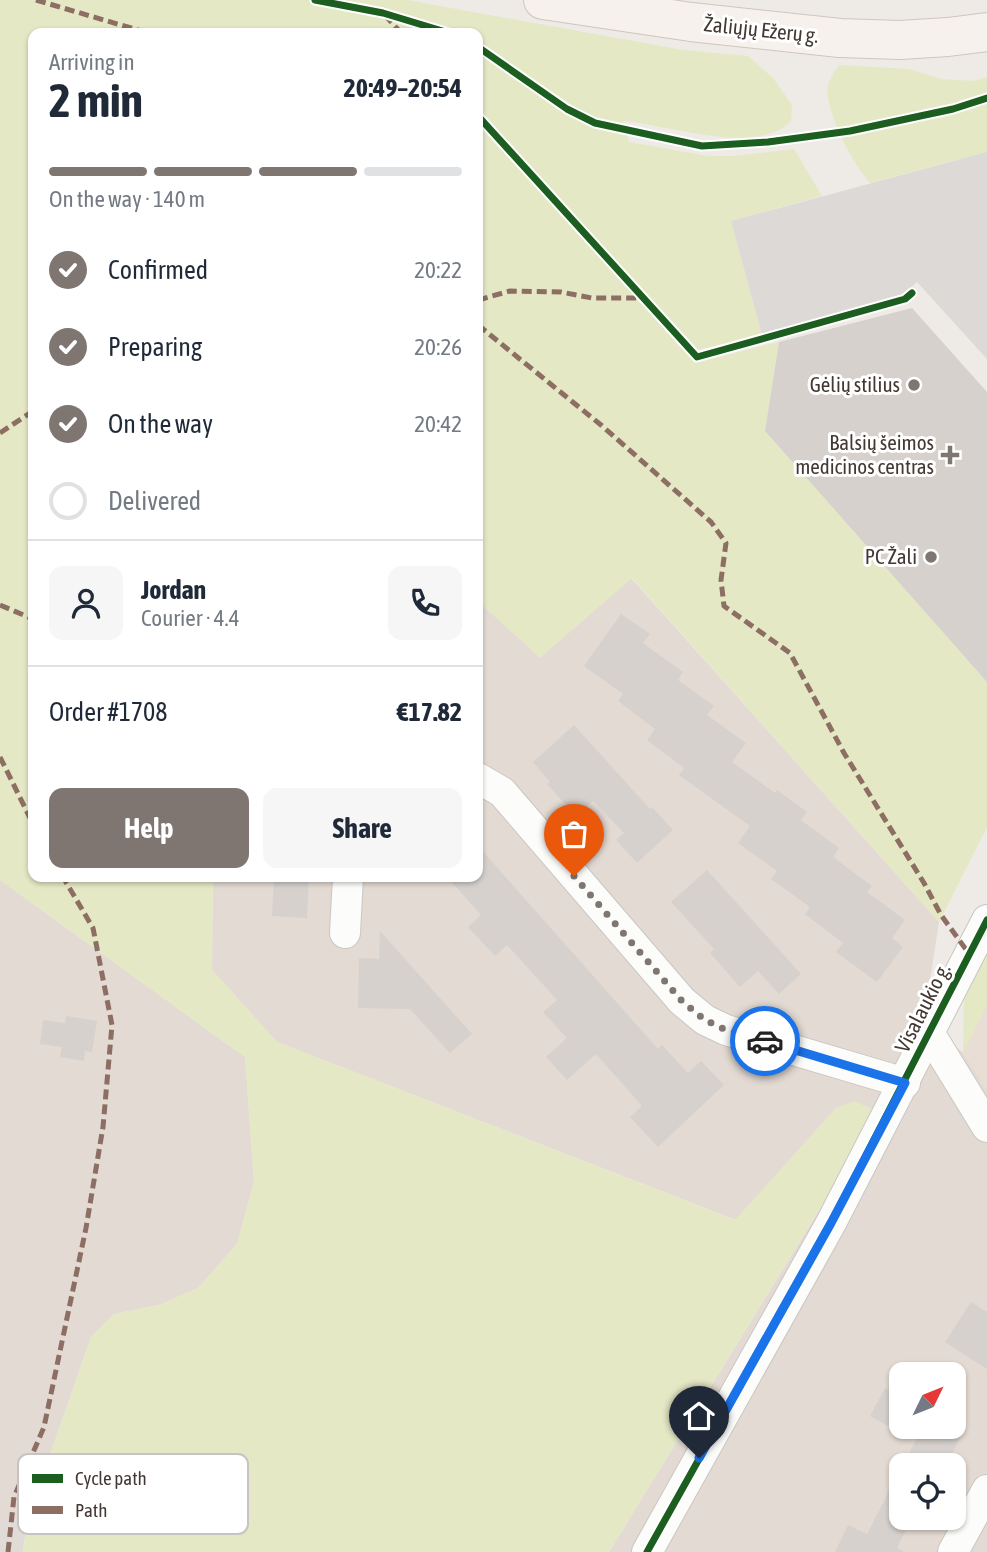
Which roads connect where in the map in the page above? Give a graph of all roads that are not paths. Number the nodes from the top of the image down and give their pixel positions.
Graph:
1 (543, 0) edge
2 (984, 34) edge
3 (483, 781) edge
4 (348, 882) edge
5 (987, 920) edge
6 (345, 933) dead end
7 (930, 1034) junction
8 (905, 1083) junction
9 (987, 1127) edge
10 (987, 1490) edge
11 (647, 1552) edge
12 (953, 1552) edge

1 - 2 main road, Žaliųjų Ežerų g.
3 - 8 street
4 - 6 street
5 - 7 street, Visalaukio g.
7 - 8 street, Visalaukio g.
7 - 9 street
8 - 11 street, Visalaukio g.
10 - 12 street

